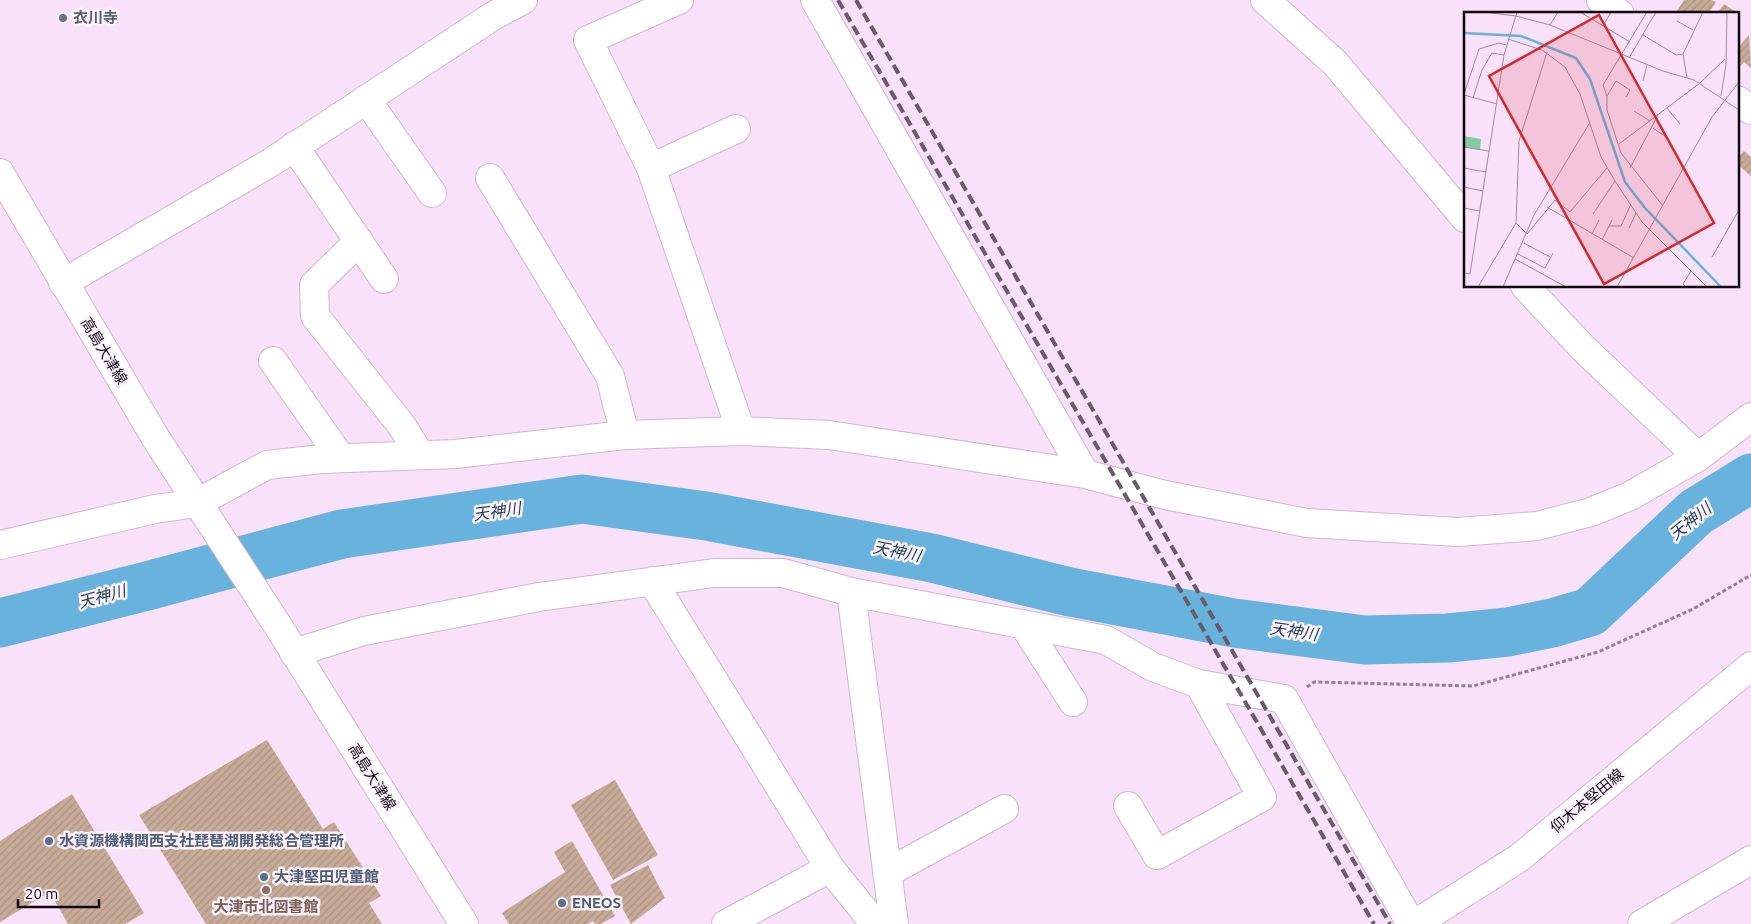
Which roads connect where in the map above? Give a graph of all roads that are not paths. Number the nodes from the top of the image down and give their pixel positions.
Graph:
1 (523, 0) edge
2 (679, 0) edge
3 (816, 0) edge
4 (1265, 0) edge
5 (1601, 0) edge
6 (1617, 12) edge
7 (366, 99) junction
8 (1738, 101) edge
9 (1751, 110) edge
10 (736, 129) dead end
11 (294, 146) junction
12 (651, 168) junction
13 (0, 173) edge
14 (490, 178) dead end
15 (432, 193) dead end
16 (1464, 217) edge
17 (359, 241) junction
18 (384, 279) dead end
19 (63, 283) junction
20 (1527, 288) edge
21 (273, 360) dead end
22 (1751, 417) edge
23 (741, 430) junction
24 (625, 435) junction
25 (420, 455) junction
26 (1698, 457) junction
27 (341, 458) junction
28 (1085, 474) junction
29 (198, 502) junction
30 (0, 545) edge
31 (652, 581) junction
32 (850, 592) junction
33 (1023, 624) junction
34 (294, 653) junction
35 (1751, 666) edge
36 (1199, 684) junction
37 (1074, 702) dead end
38 (1128, 806) dead end
39 (1004, 809) dead end
40 (1751, 860) edge
41 (830, 868) junction
42 (887, 873) junction
43 (1658, 920) edge
44 (464, 924) edge
45 (726, 924) edge
46 (876, 924) edge
47 (894, 924) edge
48 (1411, 924) edge
49 (1415, 924) edge

1 - 7 street
2 - 12 street
3 - 28 street
4 - 16 street
5 - 6 street
7 - 11 street
7 - 15 street
8 - 9 street
10 - 12 street
11 - 17 street
11 - 19 street
12 - 23 street
13 - 19 street, 高島大津線
14 - 24 street
17 - 18 street
17 - 25 street
19 - 29 street, 高島大津線
20 - 26 street
21 - 27 street
22 - 26 street
23 - 24 street
23 - 28 street
24 - 25 street
25 - 27 street
26 - 28 street
27 - 29 street
29 - 30 street
29 - 34 street, 高島大津線
31 - 32 street
31 - 34 street
31 - 41 street
32 - 33 street
32 - 42 street
33 - 36 street
33 - 37 street
34 - 44 street, 高島大津線
35 - 49 street, 仰木本堅田線
36 - 38 street
36 - 48 street
39 - 42 street
40 - 43 street
41 - 45 street
41 - 46 street
42 - 47 street

